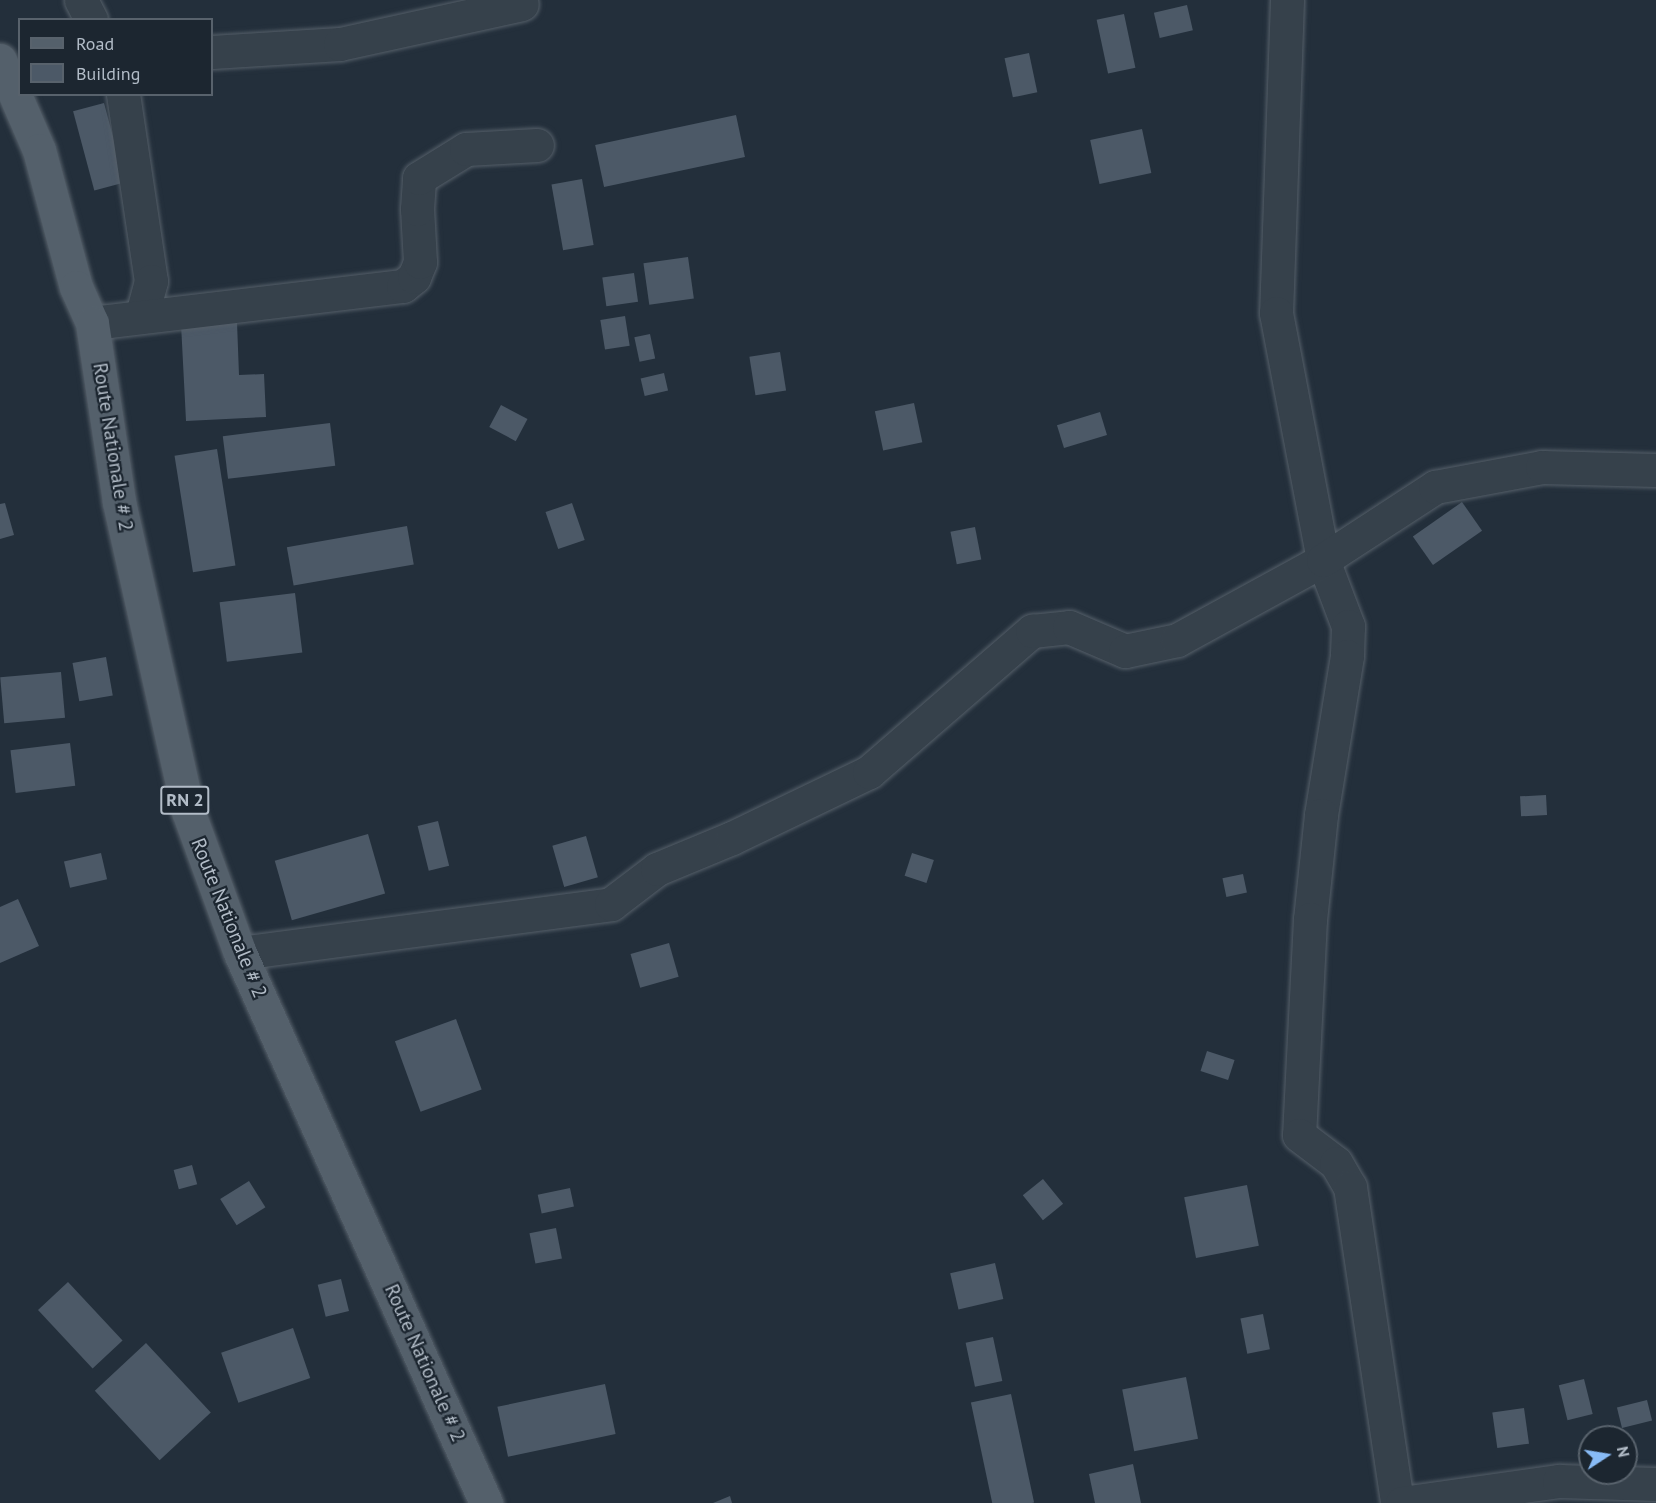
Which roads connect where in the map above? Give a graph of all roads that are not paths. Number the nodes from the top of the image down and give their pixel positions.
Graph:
1 (81, 0) edge
2 (1287, 0) edge
3 (522, 4) dead end
4 (90, 18) edge
5 (213, 52) edge
6 (0, 60) edge
7 (123, 96) edge
8 (537, 145) dead end
9 (142, 314) junction
10 (92, 322) junction
11 (1656, 470) edge
12 (1323, 560) junction
13 (240, 953) junction
14 (1656, 1484) edge
15 (486, 1503) edge
16 (1397, 1503) edge
17 (1402, 1503) edge

1 - 4 street
2 - 12 street
3 - 5 street
6 - 10 main road, Route Nationale # 2 / RN 2
7 - 9 street
8 - 9 street
9 - 10 street
10 - 13 main road, Route Nationale # 2 / RN 2
11 - 12 street
12 - 13 street
12 - 16 street
13 - 15 main road, Route Nationale # 2 / RN 2
14 - 17 street

